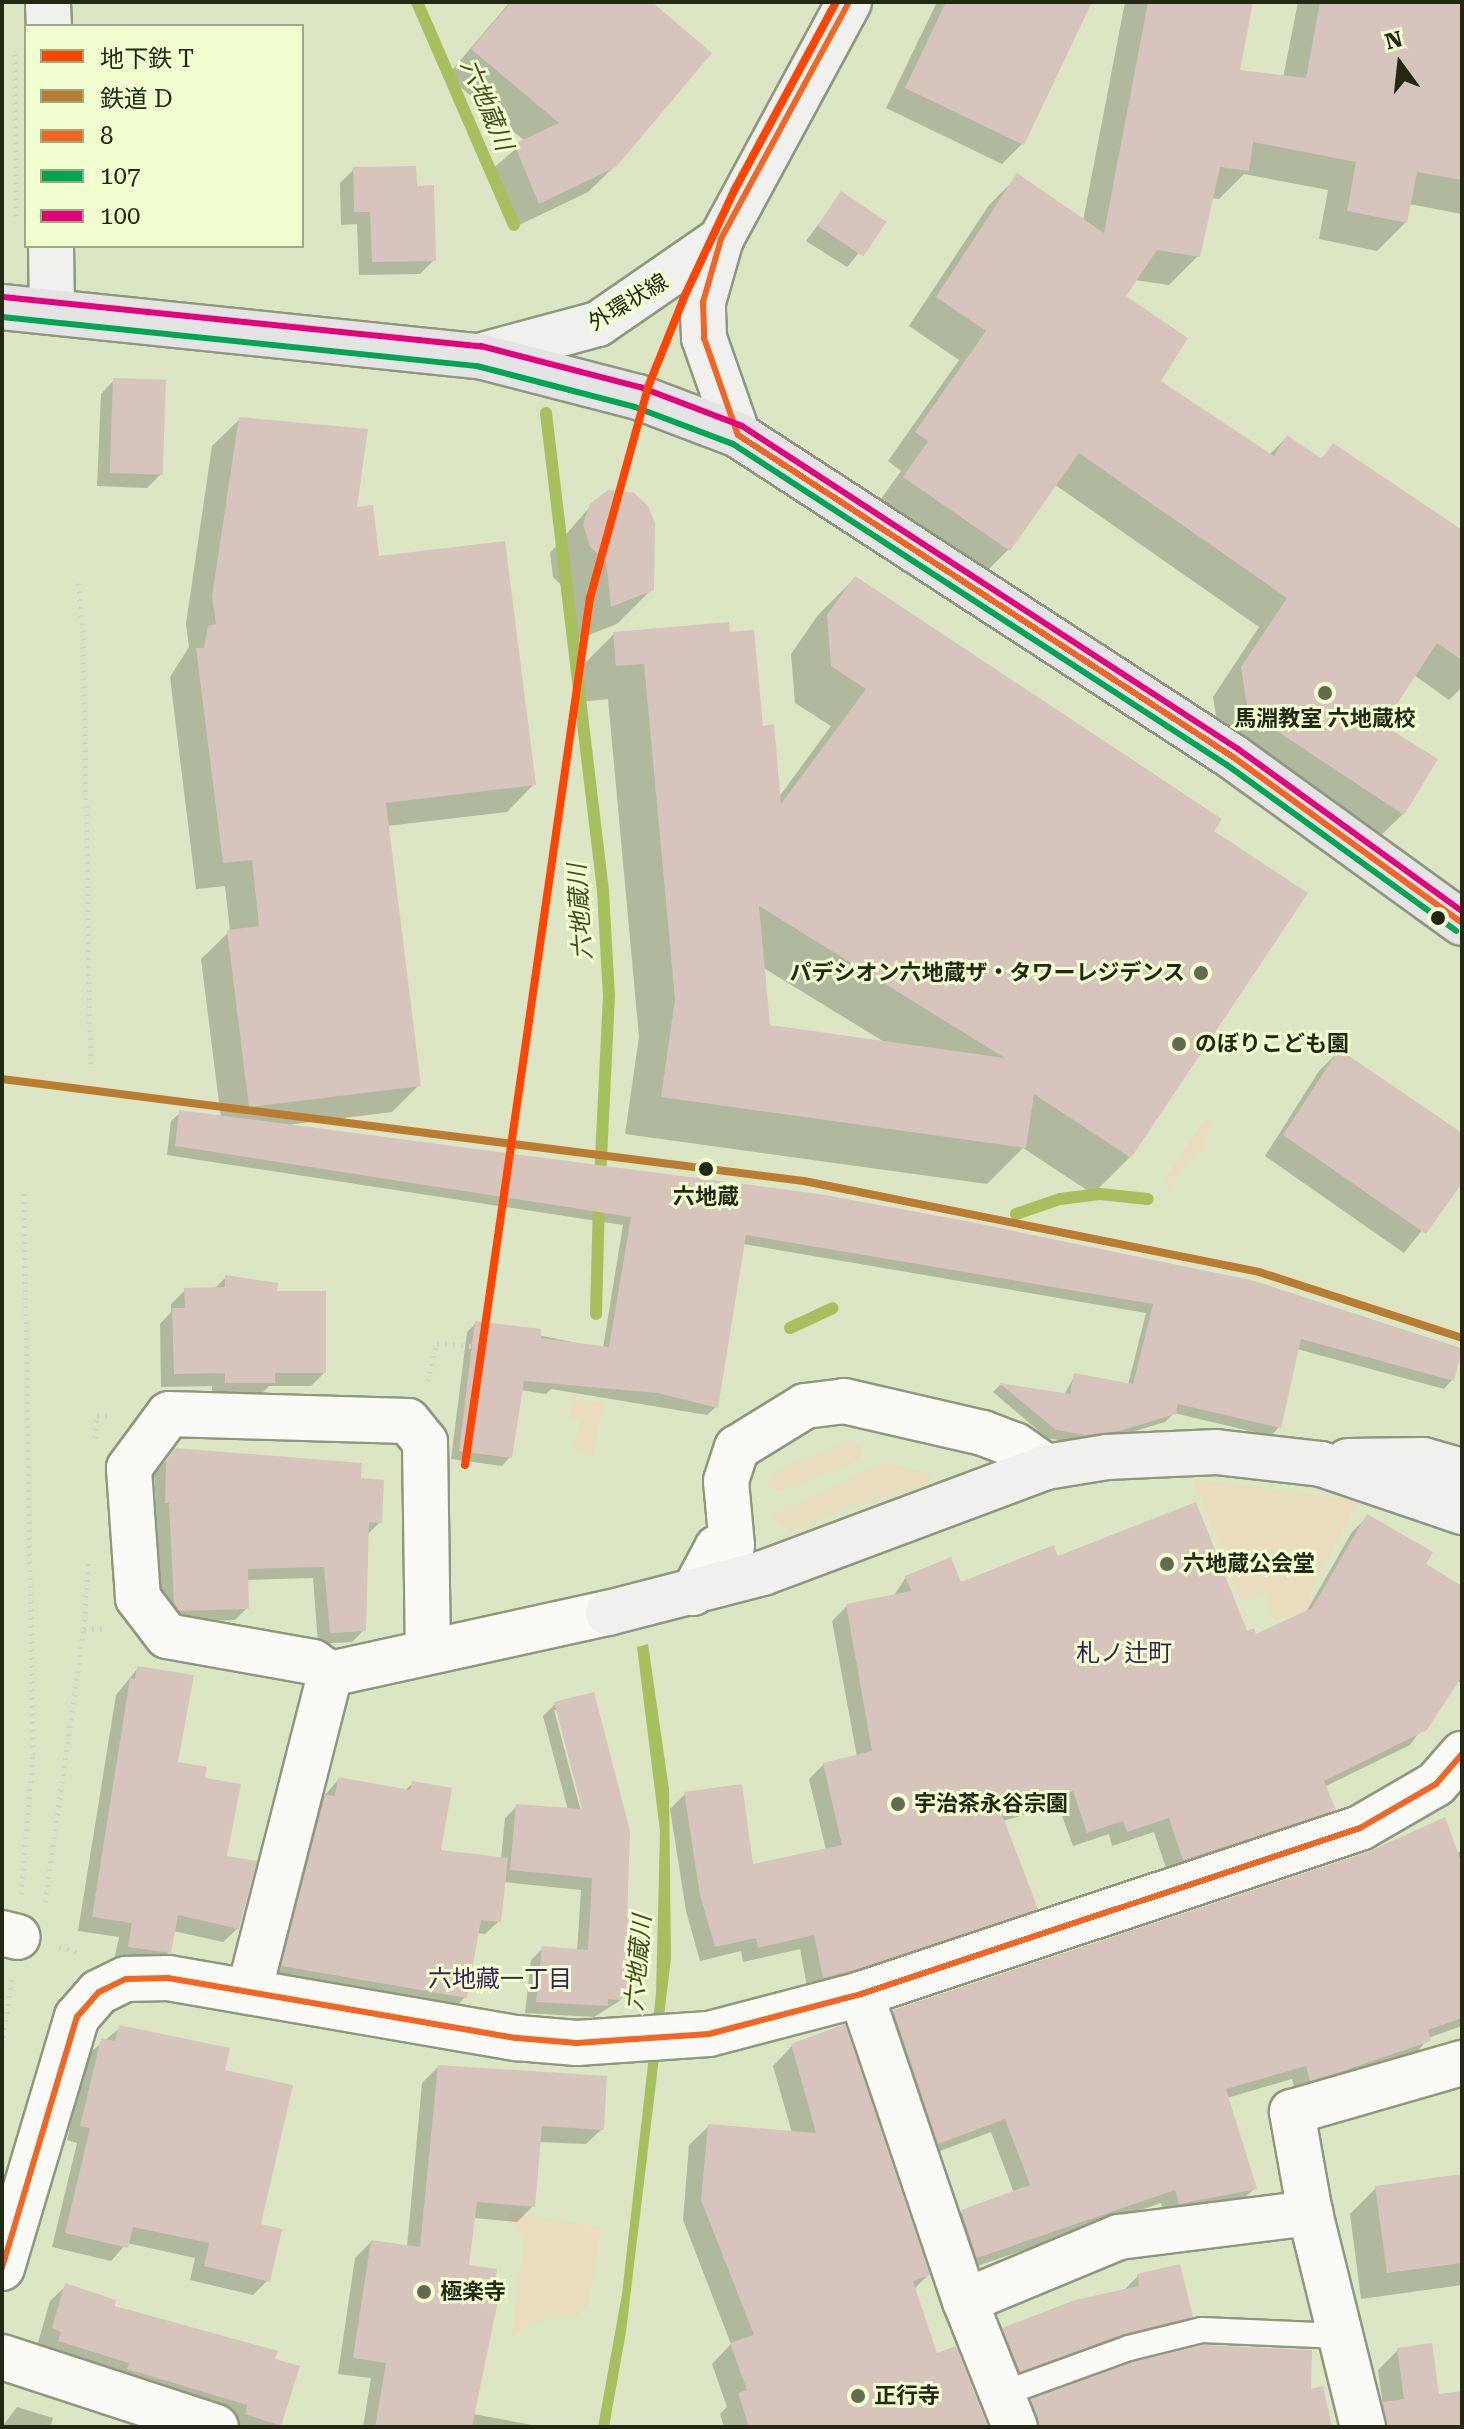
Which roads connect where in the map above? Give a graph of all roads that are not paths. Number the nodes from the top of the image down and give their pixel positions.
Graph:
1 (48, 2) edge
2 (849, 2) edge
3 (38, 24) edge
4 (721, 239) junction
5 (36, 248) edge
6 (4, 307) edge
7 (52, 310) junction
8 (479, 356) junction
9 (738, 435) junction
10 (1462, 923) edge
11 (1321, 1464) junction
12 (1046, 1467) junction
13 (1462, 1471) edge
14 (1462, 1512) edge
15 (677, 1598) junction
16 (428, 1652) junction
17 (330, 1674) junction
18 (1462, 1754) edge
19 (249, 1992) junction
20 (861, 1994) junction
21 (1462, 2063) edge
22 (1310, 2213) junction
23 (2, 2268) edge
24 (965, 2301) junction
25 (1340, 2336) junction
26 (2, 2357) edge
27 (1008, 2411) edge
28 (143, 2416) edge
29 (216, 2427) edge
30 (1363, 2427) edge

1 - 3 street
2 - 4 street, 外環状線
4 - 8 street, 外環状線
4 - 9 street, 外環状線
5 - 7 street
6 - 7 main road
7 - 8 main road
8 - 9 main road
9 - 10 main road
11 - 12 street
11 - 13 street
11 - 14 street
12 - 15 street
12 - 15 street
15 - 16 street
16 - 17 street
16 - 17 street
17 - 19 street
18 - 20 street
19 - 20 street
19 - 23 street
20 - 24 street
21 - 22 street
22 - 24 street
22 - 25 street
24 - 27 street
25 - 27 lane
25 - 30 street
26 - 28 street
28 - 29 street

